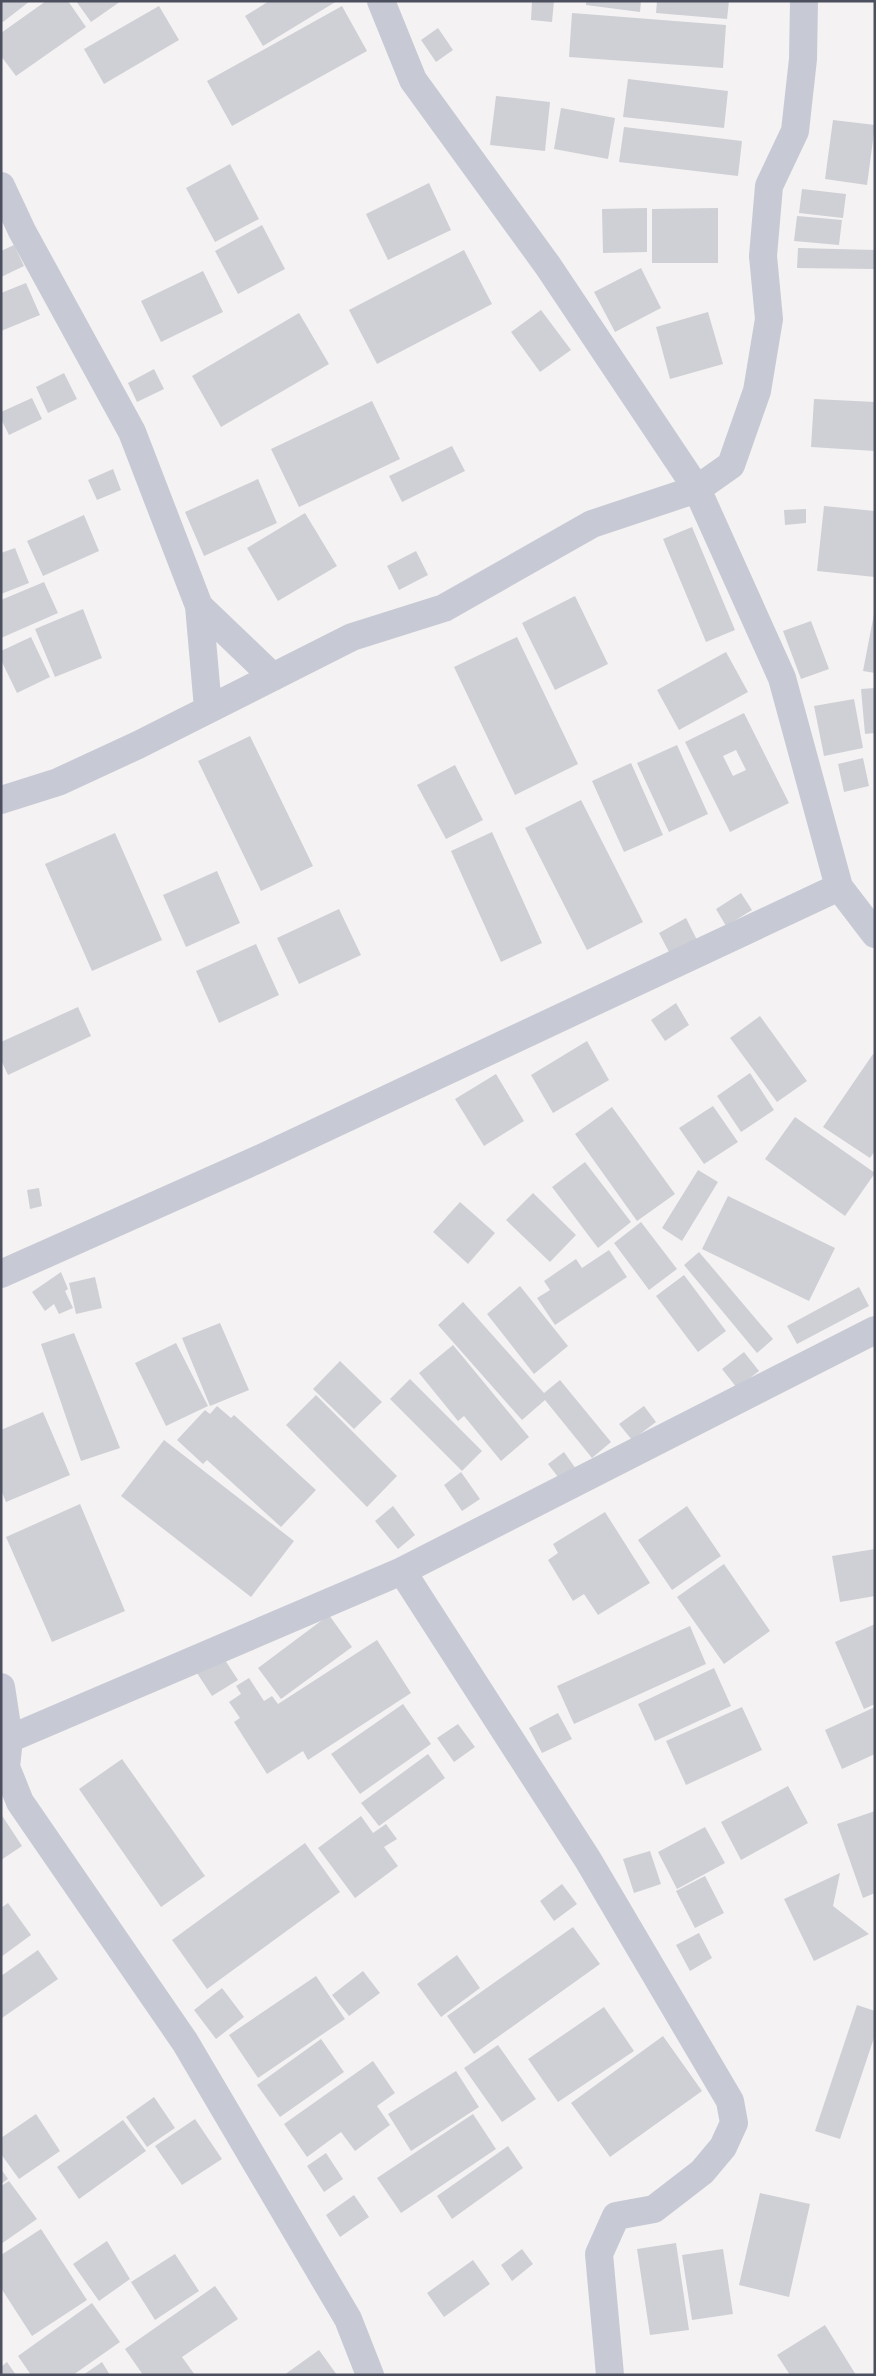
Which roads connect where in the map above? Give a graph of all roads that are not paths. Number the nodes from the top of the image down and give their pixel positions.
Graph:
1 (381, 1) edge
2 (804, 1) edge
3 (1, 186) edge
4 (697, 489) junction
5 (199, 606) junction
6 (273, 677) junction
7 (208, 708) junction
8 (1, 800) edge
9 (839, 887) junction
10 (875, 934) edge
11 (1, 1274) edge
12 (875, 1330) edge
13 (402, 1571) junction
14 (1, 1687) edge
15 (9, 1739) junction
16 (370, 2375) edge
17 (610, 2375) edge

1 - 4 street
2 - 4 street
3 - 5 street
4 - 6 street
4 - 9 street
5 - 6 street
5 - 7 street
6 - 7 street
7 - 8 street
9 - 10 street
9 - 11 street
12 - 13 street
13 - 15 street
13 - 17 street
14 - 15 street
15 - 16 street

